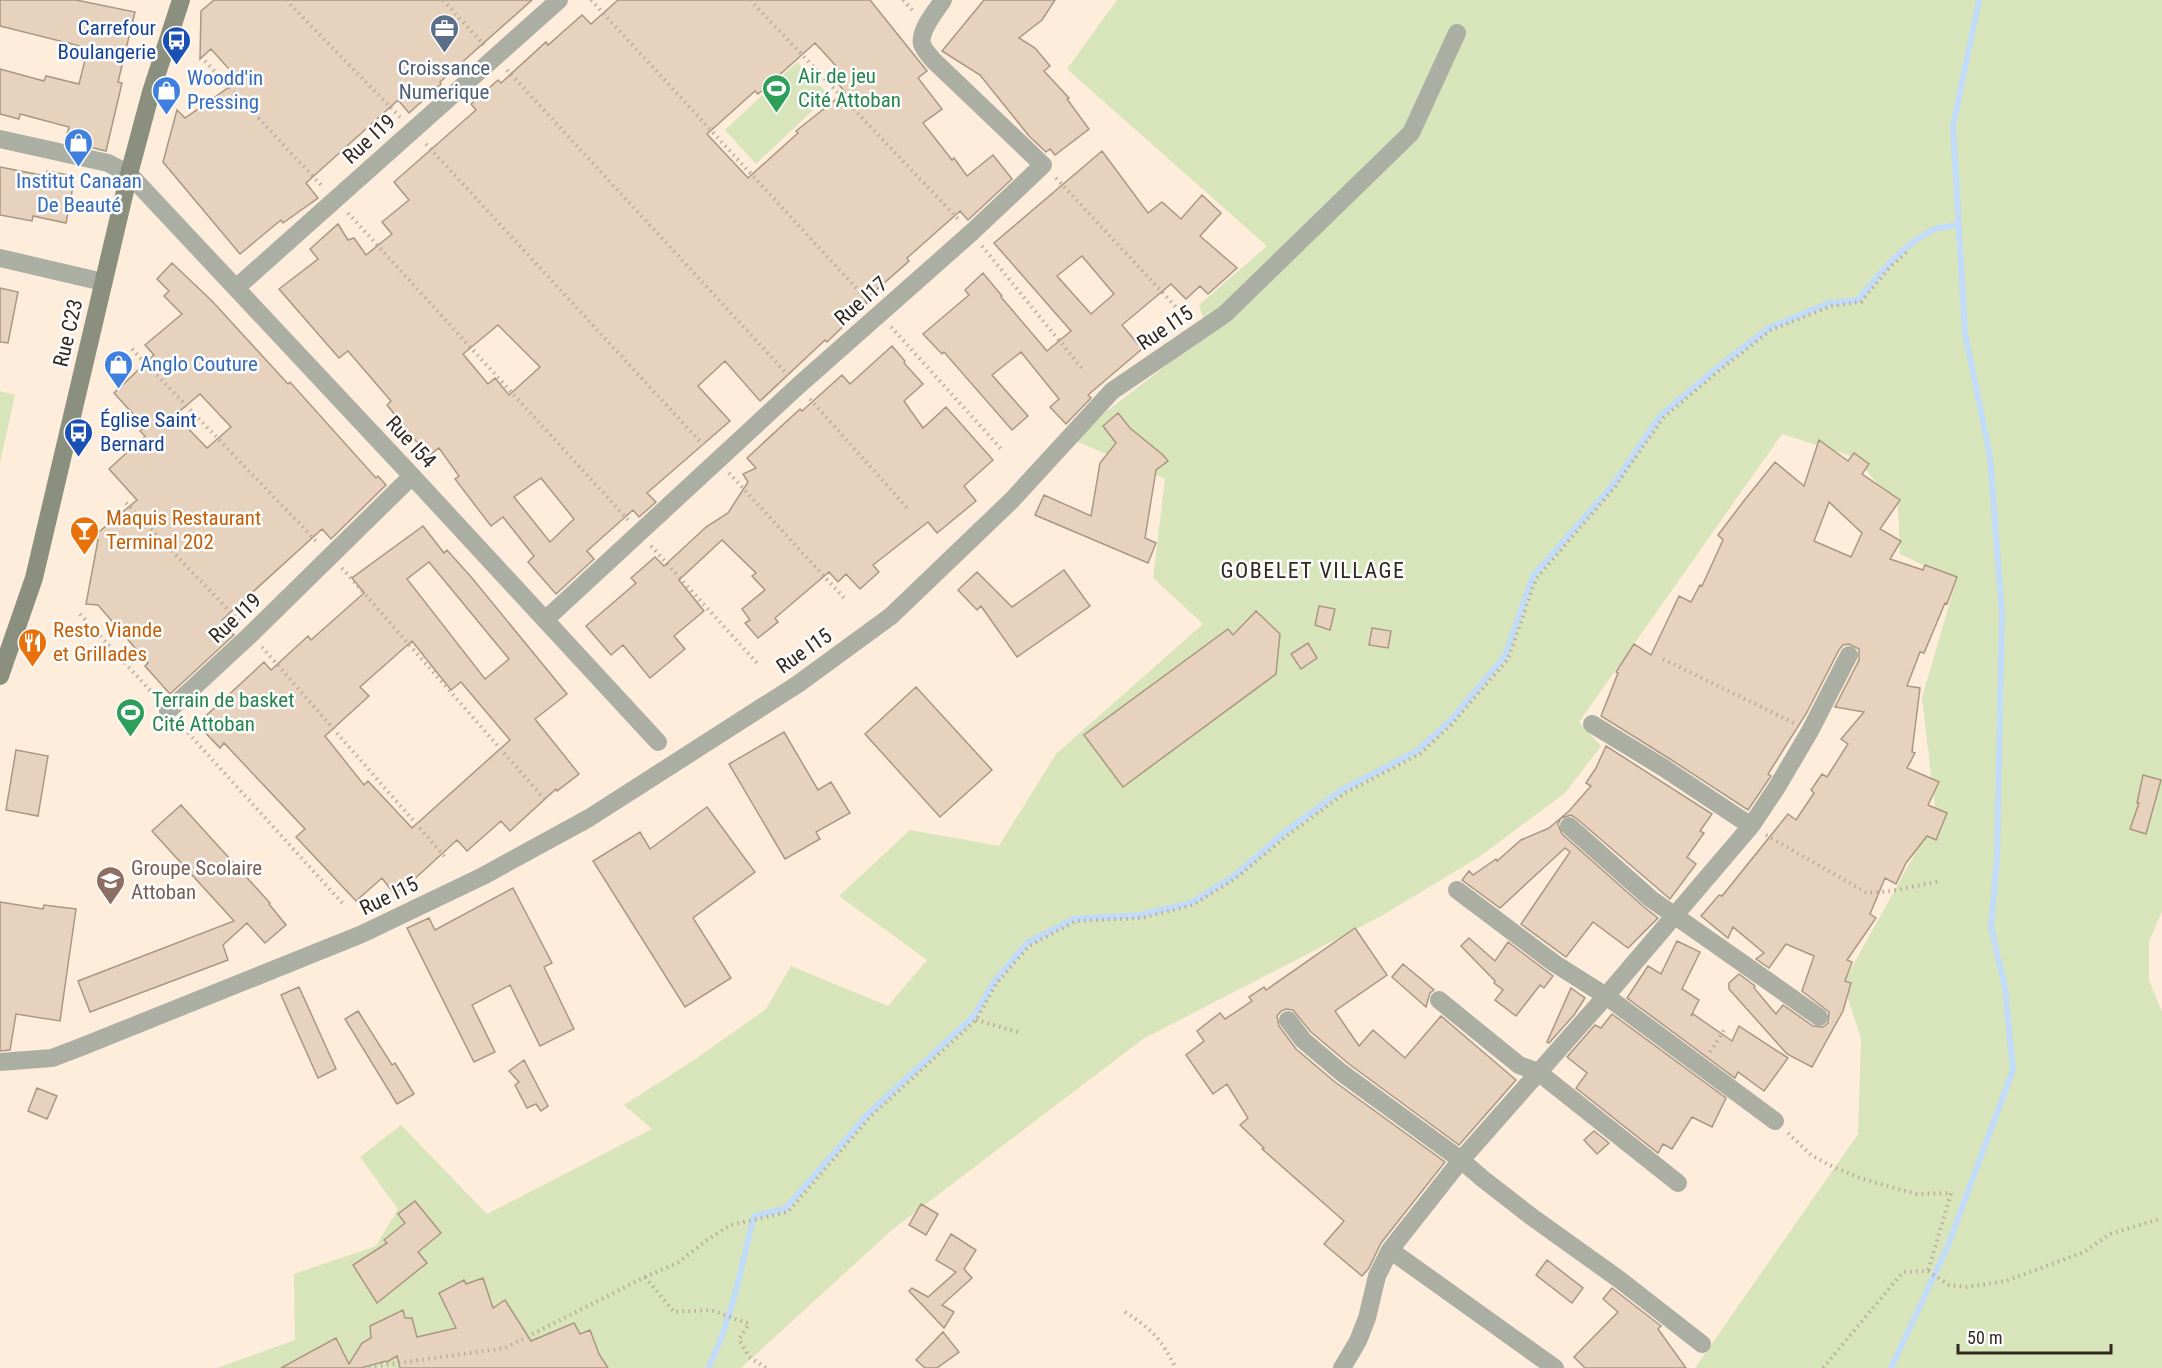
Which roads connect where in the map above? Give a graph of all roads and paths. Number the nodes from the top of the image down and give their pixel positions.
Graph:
1 (181, 0) edge
2 (286, 0) edge
3 (443, 0) edge
4 (559, 0) edge
5 (591, 0) edge
6 (750, 0) edge
7 (943, 0) edge
8 (1457, 33) dead end
9 (495, 56) junction
10 (205, 61) dead end
11 (413, 130) junction
12 (0, 139) edge
13 (1043, 165) junction
14 (129, 174) junction
15 (336, 200) junction
16 (971, 233) junction
17 (1908, 251) dead end
18 (0, 258) edge
19 (103, 282) junction
20 (236, 288) junction
21 (1176, 307) dead end
22 (880, 314) junction
23 (1084, 371) dead end
24 (798, 386) junction
25 (1003, 451) dead end
26 (717, 460) junction
27 (412, 476) junction
28 (126, 503) dead end
29 (909, 510) dead end
30 (639, 532) junction
31 (844, 598) dead end
32 (80, 614) dead end
33 (545, 620) junction
34 (252, 634) junction
35 (1850, 655) dead end
36 (1663, 658) dead end
37 (757, 663) dead end
38 (0, 676) edge
39 (168, 711) junction
40 (1592, 724) dead end
41 (1810, 731) junction
42 (658, 742) dead end
43 (1569, 826) dead end
44 (1751, 826) junction
45 (445, 857) dead end
46 (1941, 880) dead end
47 (1457, 890) dead end
48 (345, 906) dead end
49 (1674, 915) junction
50 (1606, 996) junction
51 (1439, 1000) dead end
52 (1819, 1017) dead end
53 (976, 1020) junction
54 (1288, 1020) dead end
55 (1724, 1030) dead end
56 (1021, 1033) dead end
57 (0, 1062) edge
58 (1701, 1065) junction
59 (1538, 1072) junction
60 (1775, 1121) joint
61 (1461, 1160) junction
62 (1678, 1183) dead end
63 (2162, 1218) edge
64 (1390, 1250) junction
65 (1928, 1271) junction
66 (645, 1277) junction
67 (1125, 1312) dead end
68 (1702, 1344) dead end
69 (363, 1368) edge
70 (766, 1368) edge
71 (1176, 1368) edge
72 (1342, 1368) edge
73 (1555, 1368) edge
74 (1823, 1368) edge

1 - 14 street, Rue C23
2 - 11 path
3 - 9 path
4 - 9 street, Rue I19
5 - 22 path
6 - 16 path
7 - 13 street
8 - 57 street, Rue I15
9 - 11 street, Rue I19
9 - 24 path
10 - 15 path
11 - 15 street, Rue I19
11 - 26 path
12 - 14 street
13 - 16 street, Rue I17
13 - 21 path
14 - 19 street, Rue C23
14 - 20 street, Rue I54
15 - 20 street, Rue I19
15 - 30 path
16 - 22 street, Rue I17
16 - 23 path
17 - 53 path
18 - 19 street
19 - 38 street, Rue C23
20 - 27 street, Rue I54
22 - 24 street, Rue I17
22 - 25 path
24 - 26 street, Rue I17
24 - 29 path
26 - 30 street, Rue I17
26 - 31 path
27 - 33 street, Rue I54
27 - 34 street, Rue I19
28 - 34 path
30 - 33 street, Rue I17
30 - 37 path
32 - 39 path
33 - 42 street, Rue I54
34 - 39 street, Rue I19
34 - 45 path
35 - 41 street
36 - 41 path
39 - 48 path
40 - 44 street
41 - 44 street
43 - 49 street
44 - 46 path
44 - 49 street
47 - 50 street
49 - 50 street
49 - 52 street
50 - 58 street
50 - 59 street
51 - 59 street
53 - 56 path
53 - 66 path
54 - 61 street
55 - 58 path
58 - 60 street
59 - 61 street
59 - 62 street
60 - 65 path
61 - 64 street
61 - 68 street
63 - 65 path
64 - 72 street
64 - 73 street
65 - 74 path
66 - 69 path
66 - 70 path
67 - 71 path

